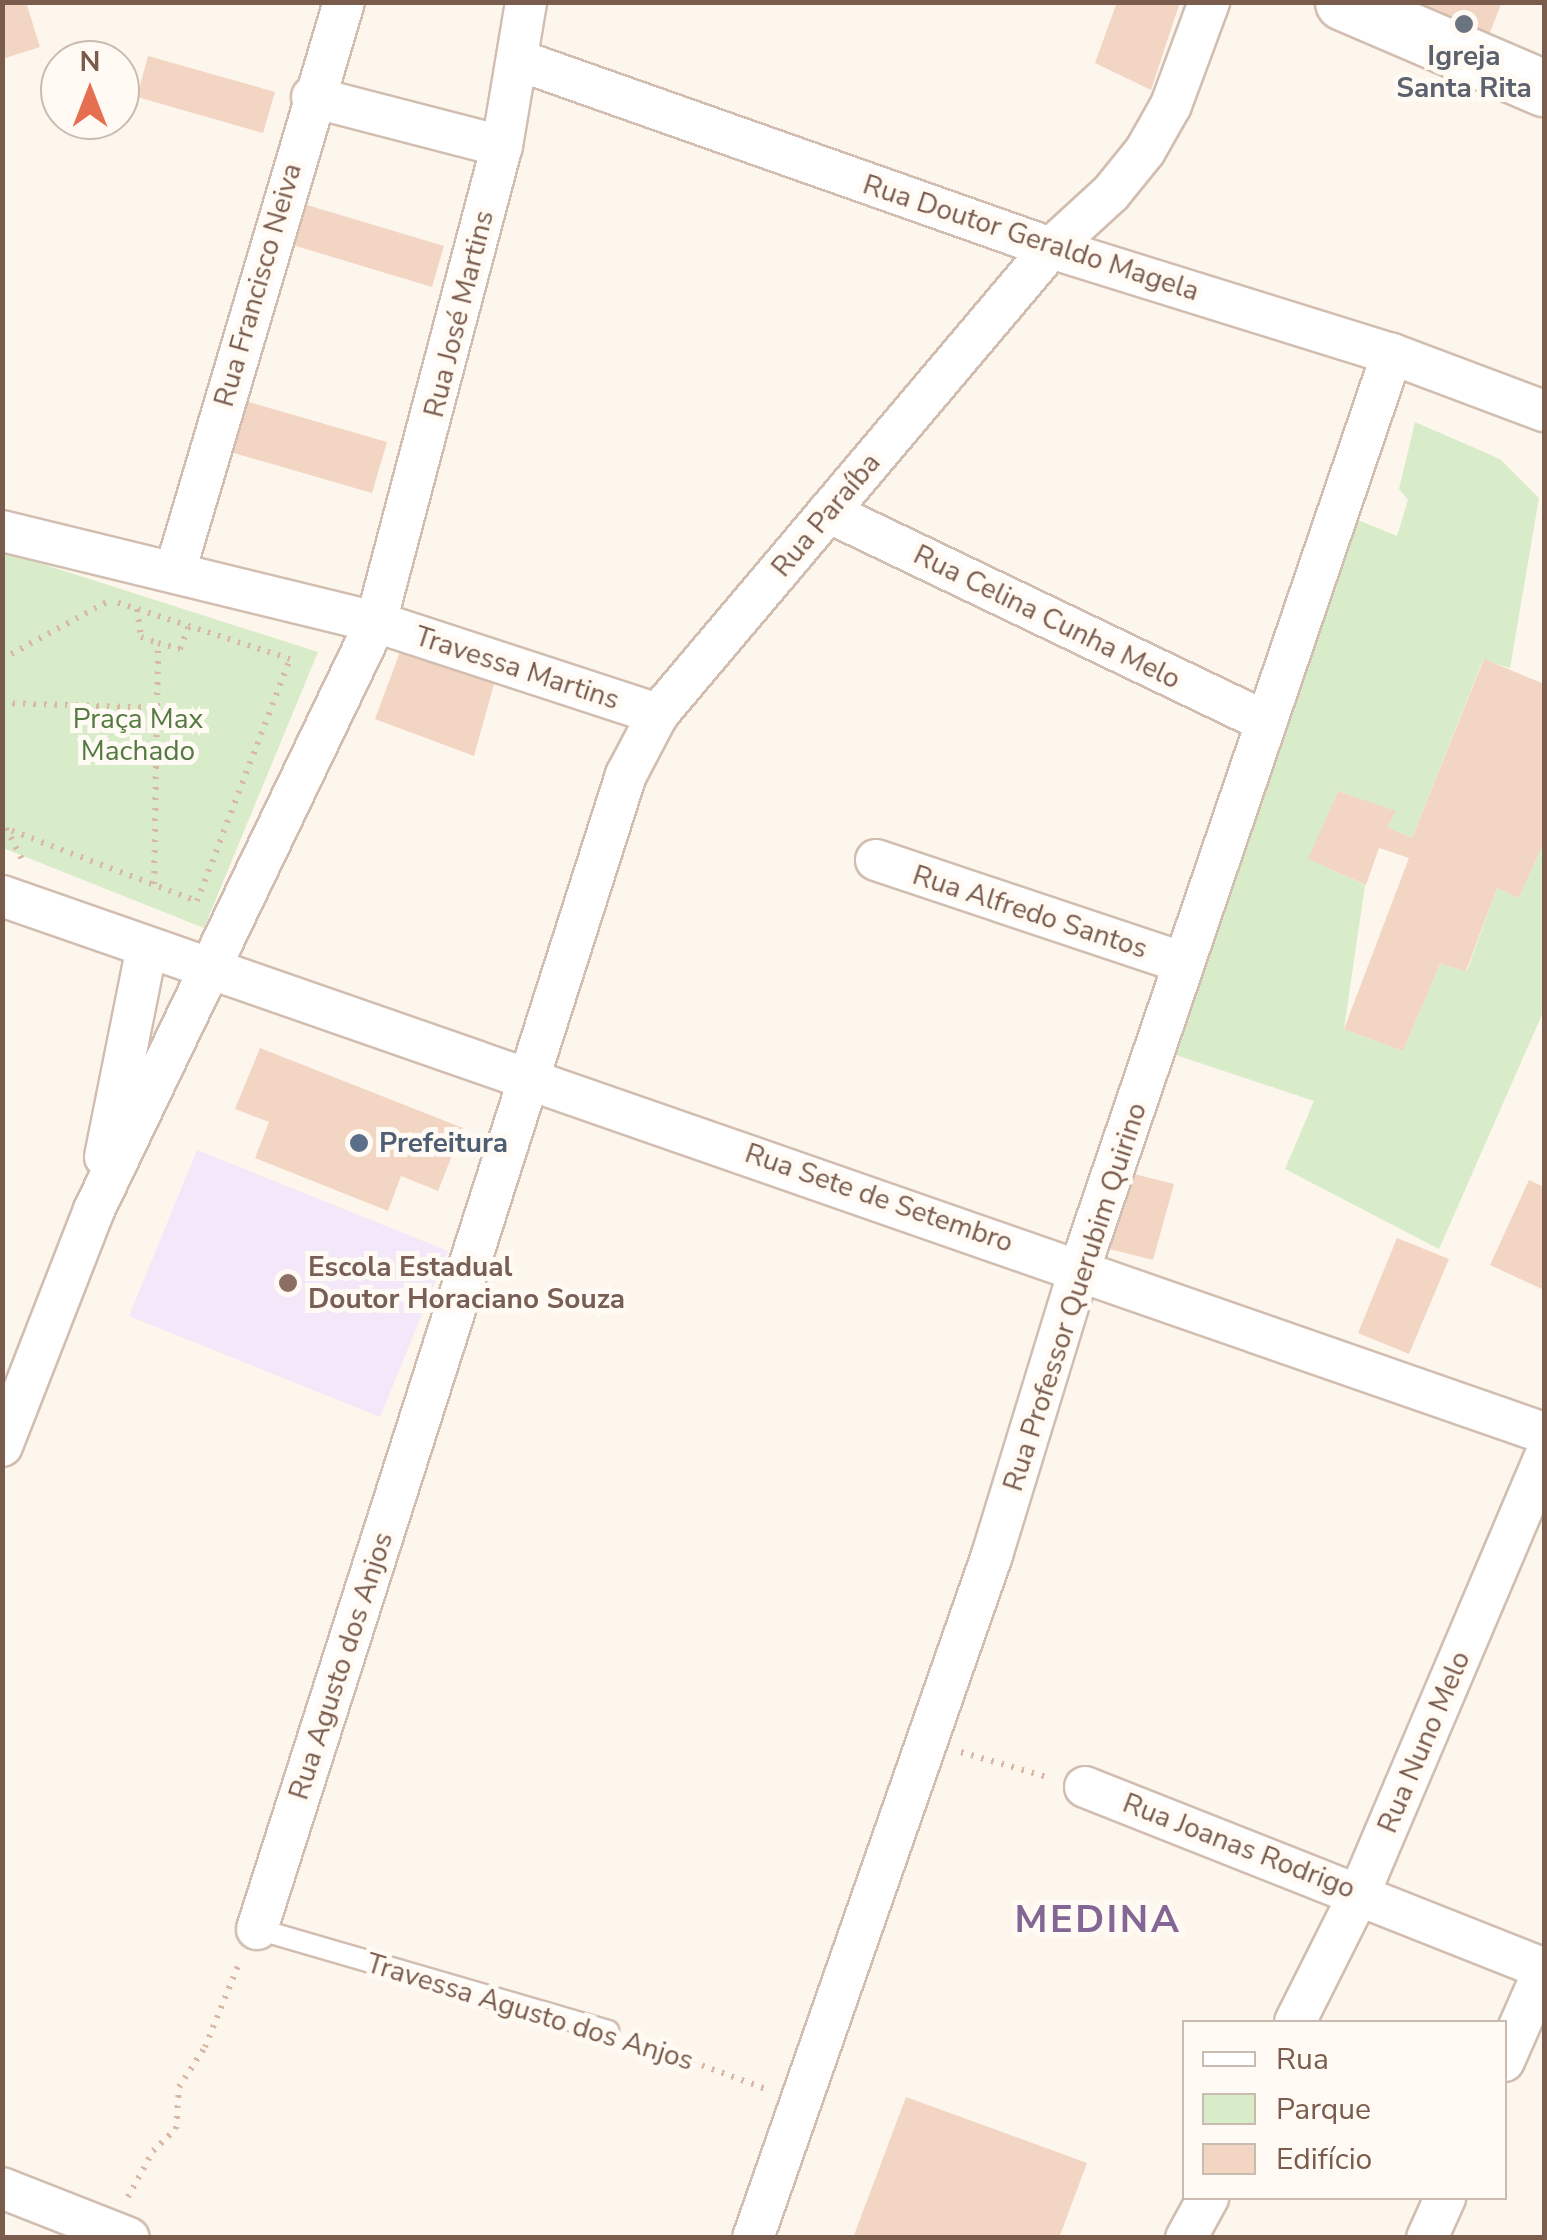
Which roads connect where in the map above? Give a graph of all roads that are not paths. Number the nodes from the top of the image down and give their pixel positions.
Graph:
1 (344, 2) edge
2 (526, 2) edge
3 (1209, 2) edge
4 (1343, 2) edge
5 (518, 60) junction
6 (1544, 88) edge
7 (312, 96) junction
8 (502, 146) junction
9 (1051, 248) junction
10 (1392, 354) junction
11 (1544, 411) edge
12 (828, 512) junction
13 (2, 531) edge
14 (176, 568) junction
15 (376, 622) junction
16 (658, 714) junction
17 (1266, 722) junction
18 (876, 860) dead end
19 (2, 896) edge
20 (147, 947) junction
21 (1183, 963) junction
22 (212, 968) junction
23 (530, 1077) junction
24 (94, 1210) junction
25 (1080, 1268) junction
26 (1544, 1433) edge
27 (2, 1446) edge
28 (1544, 1458) edge
29 (1084, 1787) road end
30 (1360, 1892) junction
31 (257, 1929) joint
32 (1544, 1969) edge
33 (1296, 2020) edge
34 (608, 2031) road end
35 (1507, 2054) edge
36 (2, 2188) edge
37 (1207, 2200) edge
38 (1444, 2200) edge
39 (122, 2235) edge
40 (753, 2238) edge
41 (1186, 2238) edge
42 (1427, 2238) edge

1 - 7 street, Rua Francisco Neiva
2 - 5 street, Rua José Martins
3 - 9 street, Rua Paraíba
4 - 6 street
5 - 8 street, Rua José Martins
5 - 9 street, Rua Doutor Geraldo Magela
7 - 8 street
7 - 14 street, Rua Francisco Neiva
8 - 15 street, Rua José Martins
9 - 10 street, Rua Doutor Geraldo Magela
9 - 12 street, Rua Paraíba
10 - 11 street, Rua Doutor Geraldo Magela
10 - 17 street, Rua Professor Querubim Quirino
12 - 16 street, Rua Paraíba
12 - 17 street, Rua Celina Cunha Melo
13 - 14 street
14 - 15 street
15 - 16 street, Travessa Martins
15 - 22 street
16 - 23 street, Rua Paraíba
17 - 21 street, Rua Professor Querubim Quirino
18 - 21 street, Rua Alfredo Santos
19 - 20 street
20 - 22 street
20 - 24 street
21 - 25 street, Rua Professor Querubim Quirino
22 - 23 street, Rua Sete de Setembro
22 - 24 street
23 - 25 street, Rua Sete de Setembro
23 - 31 street, Rua Agusto dos Anjos
24 - 27 street
25 - 26 street, Rua Sete de Setembro
25 - 40 street, Rua Professor Querubim Quirino
28 - 30 street, Rua Nuno Melo
29 - 30 street, Rua Joanas Rodrigo
30 - 32 street, Rua Joanas Rodrigo
30 - 33 street, Rua Nuno Melo
31 - 34 lane, Travessa Agusto dos Anjos
32 - 35 street
36 - 39 street
37 - 41 street
38 - 42 street

